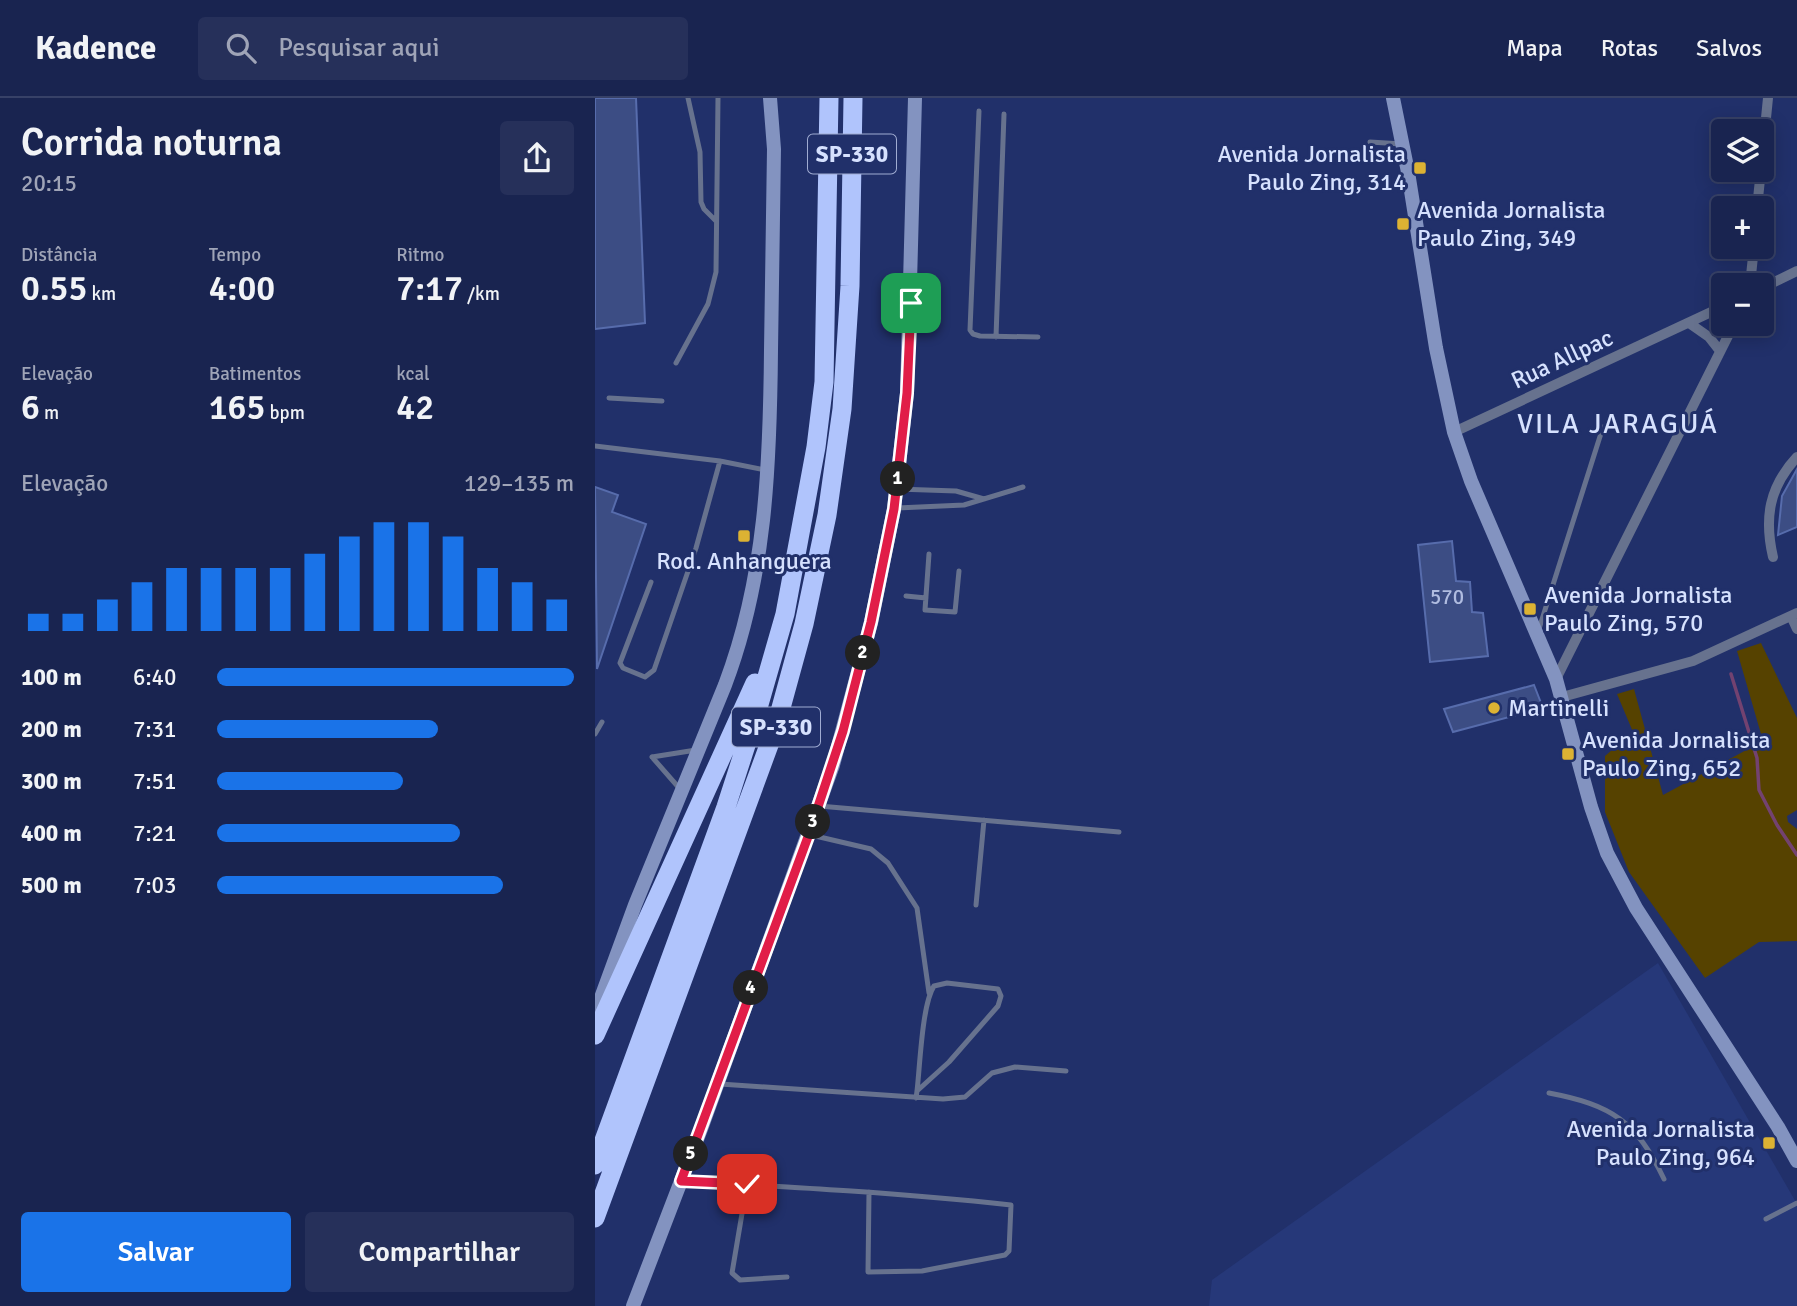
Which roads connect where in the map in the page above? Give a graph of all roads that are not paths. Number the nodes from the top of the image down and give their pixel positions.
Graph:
1 (688, 98) edge
2 (718, 98) edge
3 (770, 98) edge
4 (781, 98) edge
5 (829, 98) edge
6 (853, 98) edge
7 (863, 98) edge
8 (915, 98) edge
9 (1393, 98) edge
10 (1768, 98) edge
11 (979, 111) dead end
12 (1004, 114) dead end
13 (1766, 119) edge
14 (1370, 142) dead end
15 (1402, 144) junction
16 (774, 149) junction
17 (852, 211) junction
18 (716, 221) junction
19 (1797, 271) edge
20 (1774, 282) edge
21 (1711, 312) edge
22 (1689, 323) junction
23 (1728, 336) edge
24 (996, 337) junction
25 (1038, 337) dead end
26 (1720, 351) junction
27 (676, 363) dead end
28 (609, 398) dead end
29 (662, 401) dead end
30 (1603, 427) dead end
31 (1454, 432) junction
32 (595, 446) edge
33 (1797, 457) edge
34 (720, 461) junction
35 (769, 471) junction
36 (1023, 487) dead end
37 (897, 489) junction
38 (984, 499) junction
39 (894, 509) junction
40 (929, 554) dead end
41 (1773, 557) dead end
42 (959, 571) dead end
43 (651, 582) dead end
44 (906, 596) dead end
45 (926, 598) junction
46 (785, 614) junction
47 (1794, 615) edge
48 (1797, 629) edge
49 (1537, 635) junction
50 (1556, 679) junction
51 (1562, 697) junction
52 (603, 722) dead end
53 (595, 734) edge
54 (699, 749) junction
55 (681, 791) junction
56 (819, 806) junction
57 (984, 820) junction
58 (1119, 832) dead end
59 (809, 834) junction
60 (976, 905) dead end
61 (929, 993) junction
62 (595, 1014) edge
63 (595, 1035) edge
64 (1066, 1070) dead end
65 (717, 1084) junction
66 (1549, 1093) dead end
67 (917, 1094) junction
68 (1797, 1161) edge
69 (595, 1165) edge
70 (1664, 1179) dead end
71 (681, 1181) junction
72 (747, 1184) junction
73 (869, 1192) junction
74 (1797, 1203) edge
75 (595, 1218) edge
76 (1766, 1219) dead end
77 (787, 1278) dead end
78 (632, 1306) edge

1 - 18 lane
2 - 18 lane
3 - 16 main road
4 - 16 main road
5 - 46 highway, SP-330
6 - 17 highway, SP-330
7 - 17 highway
8 - 37 main road
9 - 15 main road
10 - 13 street
11 - 24 lane
12 - 24 lane
14 - 15 lane
15 - 31 main road
16 - 35 main road
17 - 75 highway, SP-330
18 - 27 lane
19 - 20 street
21 - 22 street, Rua Allpac
22 - 26 street
22 - 31 street, Rua Allpac
23 - 26 street
24 - 25 lane
26 - 50 street
28 - 29 lane
30 - 49 lane
31 - 49 main road
32 - 34 lane
33 - 41 street
34 - 35 lane
34 - 43 lane
35 - 54 main road
36 - 38 lane
37 - 38 lane
37 - 39 main road
38 - 39 lane
39 - 56 main road
40 - 45 lane
42 - 45 lane
44 - 45 lane
46 - 63 highway
46 - 69 highway, SP-330
47 - 48 street
47 - 51 street
49 - 50 main road
50 - 51 main road
51 - 68 main road
52 - 53 lane
54 - 55 main road
54 - 55 lane
55 - 62 main road
56 - 57 lane
56 - 59 main road
57 - 58 lane
57 - 60 lane
59 - 61 lane
59 - 65 main road
61 - 67 lane
61 - 67 lane
64 - 67 lane
65 - 67 lane
65 - 71 main road
66 - 70 lane
71 - 72 lane
71 - 78 main road
72 - 73 lane
72 - 77 lane
73 - 73 lane
74 - 76 lane

